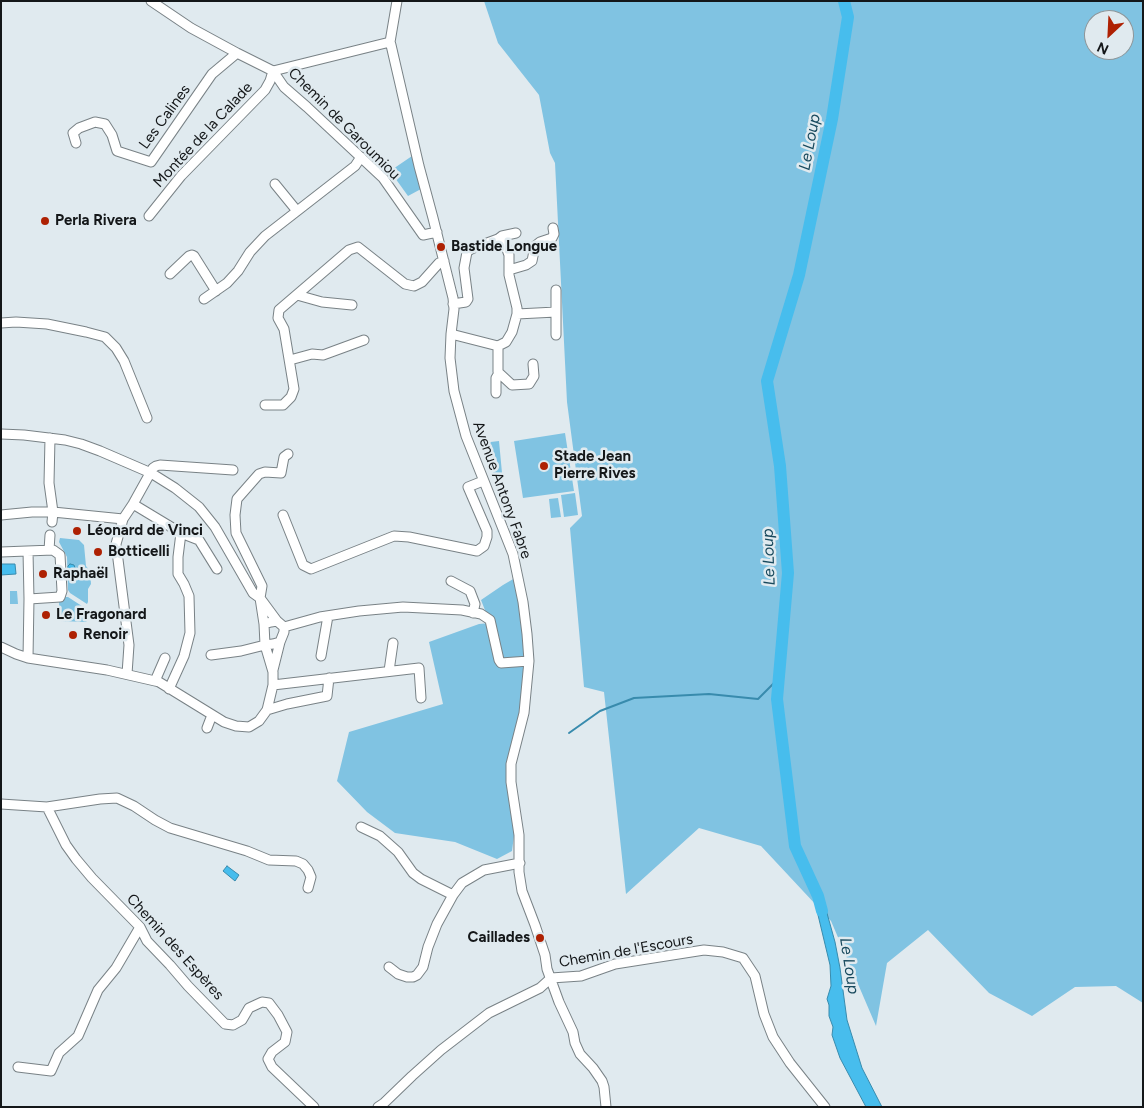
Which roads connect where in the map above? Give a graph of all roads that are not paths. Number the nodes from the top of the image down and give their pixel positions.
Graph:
1 (151, 1) edge
2 (397, 1) edge
3 (390, 42) junction
4 (236, 53) junction
5 (272, 71) junction
6 (76, 143) dead end
7 (361, 157) junction
8 (275, 184) dead end
9 (297, 211) junction
10 (149, 216) dead end
11 (553, 228) dead end
12 (437, 232) junction
13 (516, 233) dead end
14 (502, 236) junction
15 (444, 261) junction
16 (509, 270) junction
17 (170, 274) dead end
18 (556, 290) dead end
19 (216, 291) junction
20 (297, 295) junction
21 (204, 299) dead end
22 (453, 304) junction
23 (352, 305) dead end
24 (556, 312) junction
25 (517, 314) junction
26 (1, 323) edge
27 (451, 334) junction
28 (556, 335) dead end
29 (364, 340) dead end
30 (498, 346) junction
31 (290, 360) junction
32 (532, 364) dead end
33 (499, 373) junction
34 (496, 393) dead end
35 (265, 405) dead end
36 (147, 418) dead end
37 (1, 434) edge
38 (50, 438) junction
39 (288, 454) dead end
40 (232, 470) dead end
41 (151, 473) junction
42 (484, 481) junction
43 (133, 504) junction
44 (53, 512) junction
45 (1, 515) edge
46 (283, 515) dead end
47 (123, 519) junction
48 (52, 522) dead end
49 (181, 533) junction
50 (50, 535) dead end
51 (49, 550) junction
52 (28, 551) junction
53 (1, 552) edge
54 (217, 569) dead end
55 (451, 581) dead end
56 (260, 598) junction
57 (29, 599) junction
58 (473, 613) junction
59 (328, 616) junction
60 (264, 624) junction
61 (280, 624) junction
62 (280, 642) junction
63 (393, 644) dead end
64 (265, 645) junction
65 (1, 647) edge
66 (211, 655) dead end
67 (320, 656) dead end
68 (28, 658) junction
69 (166, 658) dead end
70 (529, 661) junction
71 (273, 672) junction
72 (389, 672) junction
73 (127, 674) junction
74 (329, 678) junction
75 (155, 681) junction
76 (273, 685) junction
77 (169, 689) junction
78 (421, 698) dead end
79 (267, 710) junction
80 (212, 715) junction
81 (207, 728) dead end
82 (1, 804) edge
83 (47, 807) junction
84 (360, 827) dead end
85 (520, 863) junction
86 (308, 888) dead end
87 (453, 895) junction
88 (140, 927) junction
89 (389, 967) dead end
90 (557, 978) junction
91 (18, 1067) dead end
92 (314, 1107) edge
93 (378, 1107) edge
94 (606, 1107) edge
95 (825, 1107) edge

1 - 4 street
2 - 3 street
3 - 5 street
3 - 12 street, Avenue Antony Fabre
4 - 5 street
4 - 6 street, Les Calines
5 - 7 street, Chemin de Garoumiou
5 - 10 street, Montée de la Calade
7 - 9 street
7 - 12 street, Chemin de Garoumiou
8 - 9 street
9 - 19 street
11 - 16 street
12 - 15 street, Avenue Antony Fabre
13 - 14 street
14 - 16 street
14 - 22 street
15 - 20 street
15 - 22 street, Avenue Antony Fabre
16 - 25 street
17 - 19 street
18 - 24 street
19 - 21 street
20 - 23 street
20 - 31 street
22 - 27 street, Avenue Antony Fabre
24 - 25 street
24 - 28 street
25 - 30 street
26 - 36 street
27 - 30 street
27 - 42 street, Avenue Antony Fabre
29 - 31 street
30 - 33 street
31 - 35 street
32 - 33 street
33 - 34 street
37 - 38 street
38 - 41 street
38 - 44 street
39 - 56 street
40 - 41 street
41 - 43 street
41 - 56 street
42 - 46 street
42 - 70 street, Avenue Antony Fabre
43 - 47 street
43 - 49 street
44 - 45 street
44 - 47 street
44 - 48 street
47 - 73 street
49 - 54 street
49 - 77 street
50 - 51 street
51 - 52 street
51 - 57 street
52 - 53 street
52 - 57 street
55 - 58 street
56 - 60 street
56 - 61 street
57 - 68 street
58 - 59 street
58 - 70 street
59 - 61 street
59 - 67 street
60 - 61 street
60 - 64 street
61 - 62 street
62 - 64 street
62 - 71 street
63 - 72 street
64 - 66 street
64 - 71 street
65 - 68 street
68 - 73 street
69 - 75 street
70 - 85 street, Avenue Antony Fabre
71 - 76 street
72 - 74 street
72 - 78 street
73 - 75 street
74 - 76 street
74 - 79 street
75 - 77 street
76 - 79 street
77 - 80 street
79 - 80 street
80 - 81 street
82 - 83 street
83 - 86 street
83 - 88 street, Chemin des Espères
84 - 87 street
85 - 87 street
85 - 90 street, Avenue Antony Fabre
87 - 89 street
88 - 91 street
88 - 92 street, Chemin des Espères
90 - 93 street
90 - 94 street, Avenue Antony Fabre
90 - 95 street, Chemin de l'Escours

